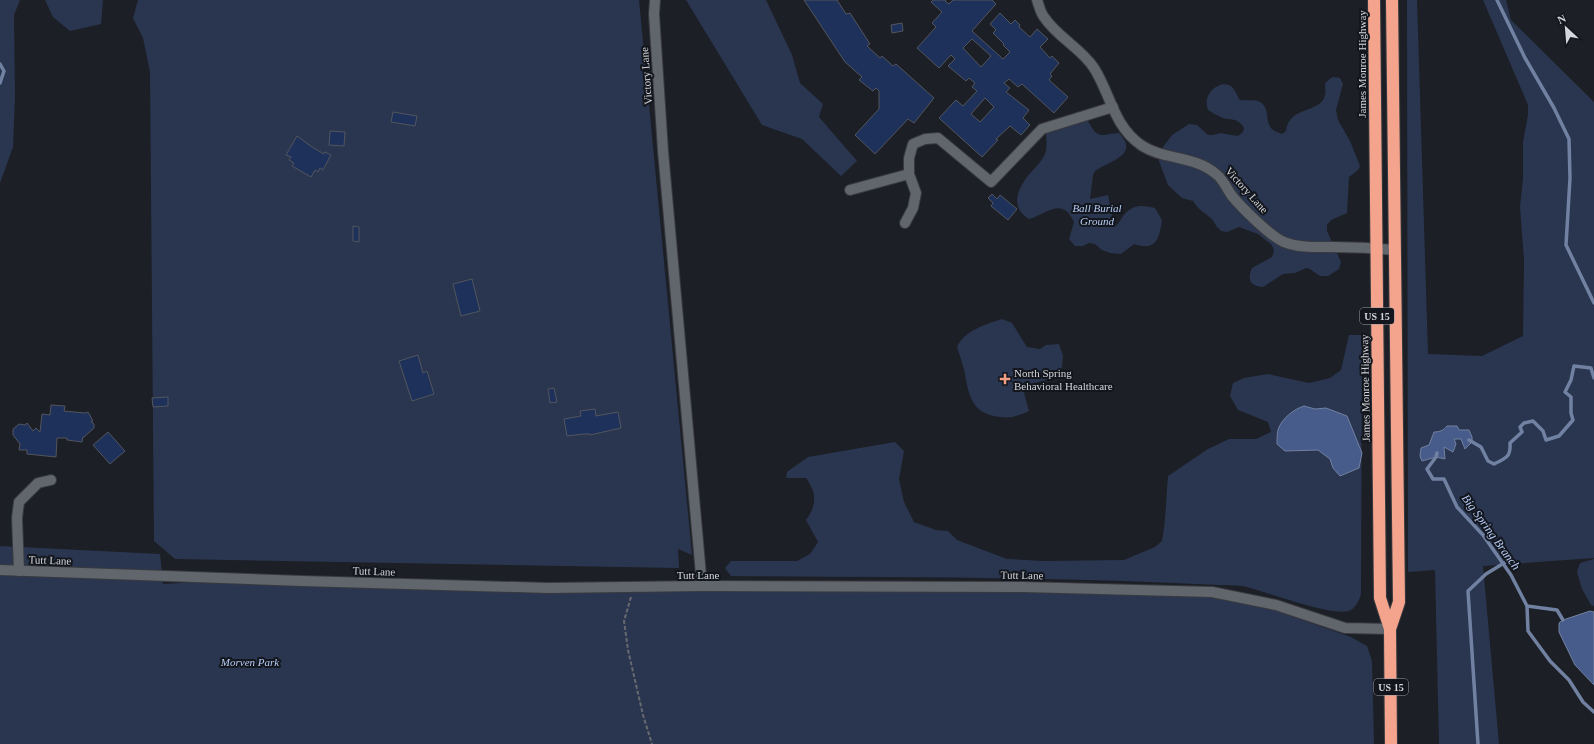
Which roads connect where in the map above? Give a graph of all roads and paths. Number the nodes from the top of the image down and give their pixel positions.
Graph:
1 (655, 0) edge
2 (1037, 0) edge
3 (1374, 0) edge
4 (1392, 0) edge
5 (1113, 107) junction
6 (908, 174) junction
7 (850, 190) dead end
8 (905, 223) dead end
9 (1376, 248) junction
10 (1395, 250) junction
11 (51, 480) dead end
12 (0, 570) edge
13 (19, 571) junction
14 (702, 586) junction
15 (635, 587) junction
16 (1390, 630) junction
17 (652, 744) edge
18 (1391, 744) edge

1 - 14 street, Victory Lane
2 - 5 street, Victory Lane
3 - 9 highway, James Monroe Highway / US 15
4 - 10 highway, James Monroe Highway / US 15
5 - 6 street
5 - 9 street, Victory Lane
6 - 7 street
6 - 8 street
9 - 10 street, Victory Lane
9 - 16 highway, James Monroe Highway / US 15
10 - 16 highway, James Monroe Highway / US 15
11 - 13 street
12 - 13 street, Tutt Lane
13 - 15 street, Tutt Lane
14 - 15 street, Tutt Lane
14 - 16 street, Tutt Lane
15 - 17 path
16 - 18 highway, James Monroe Highway / US 15

